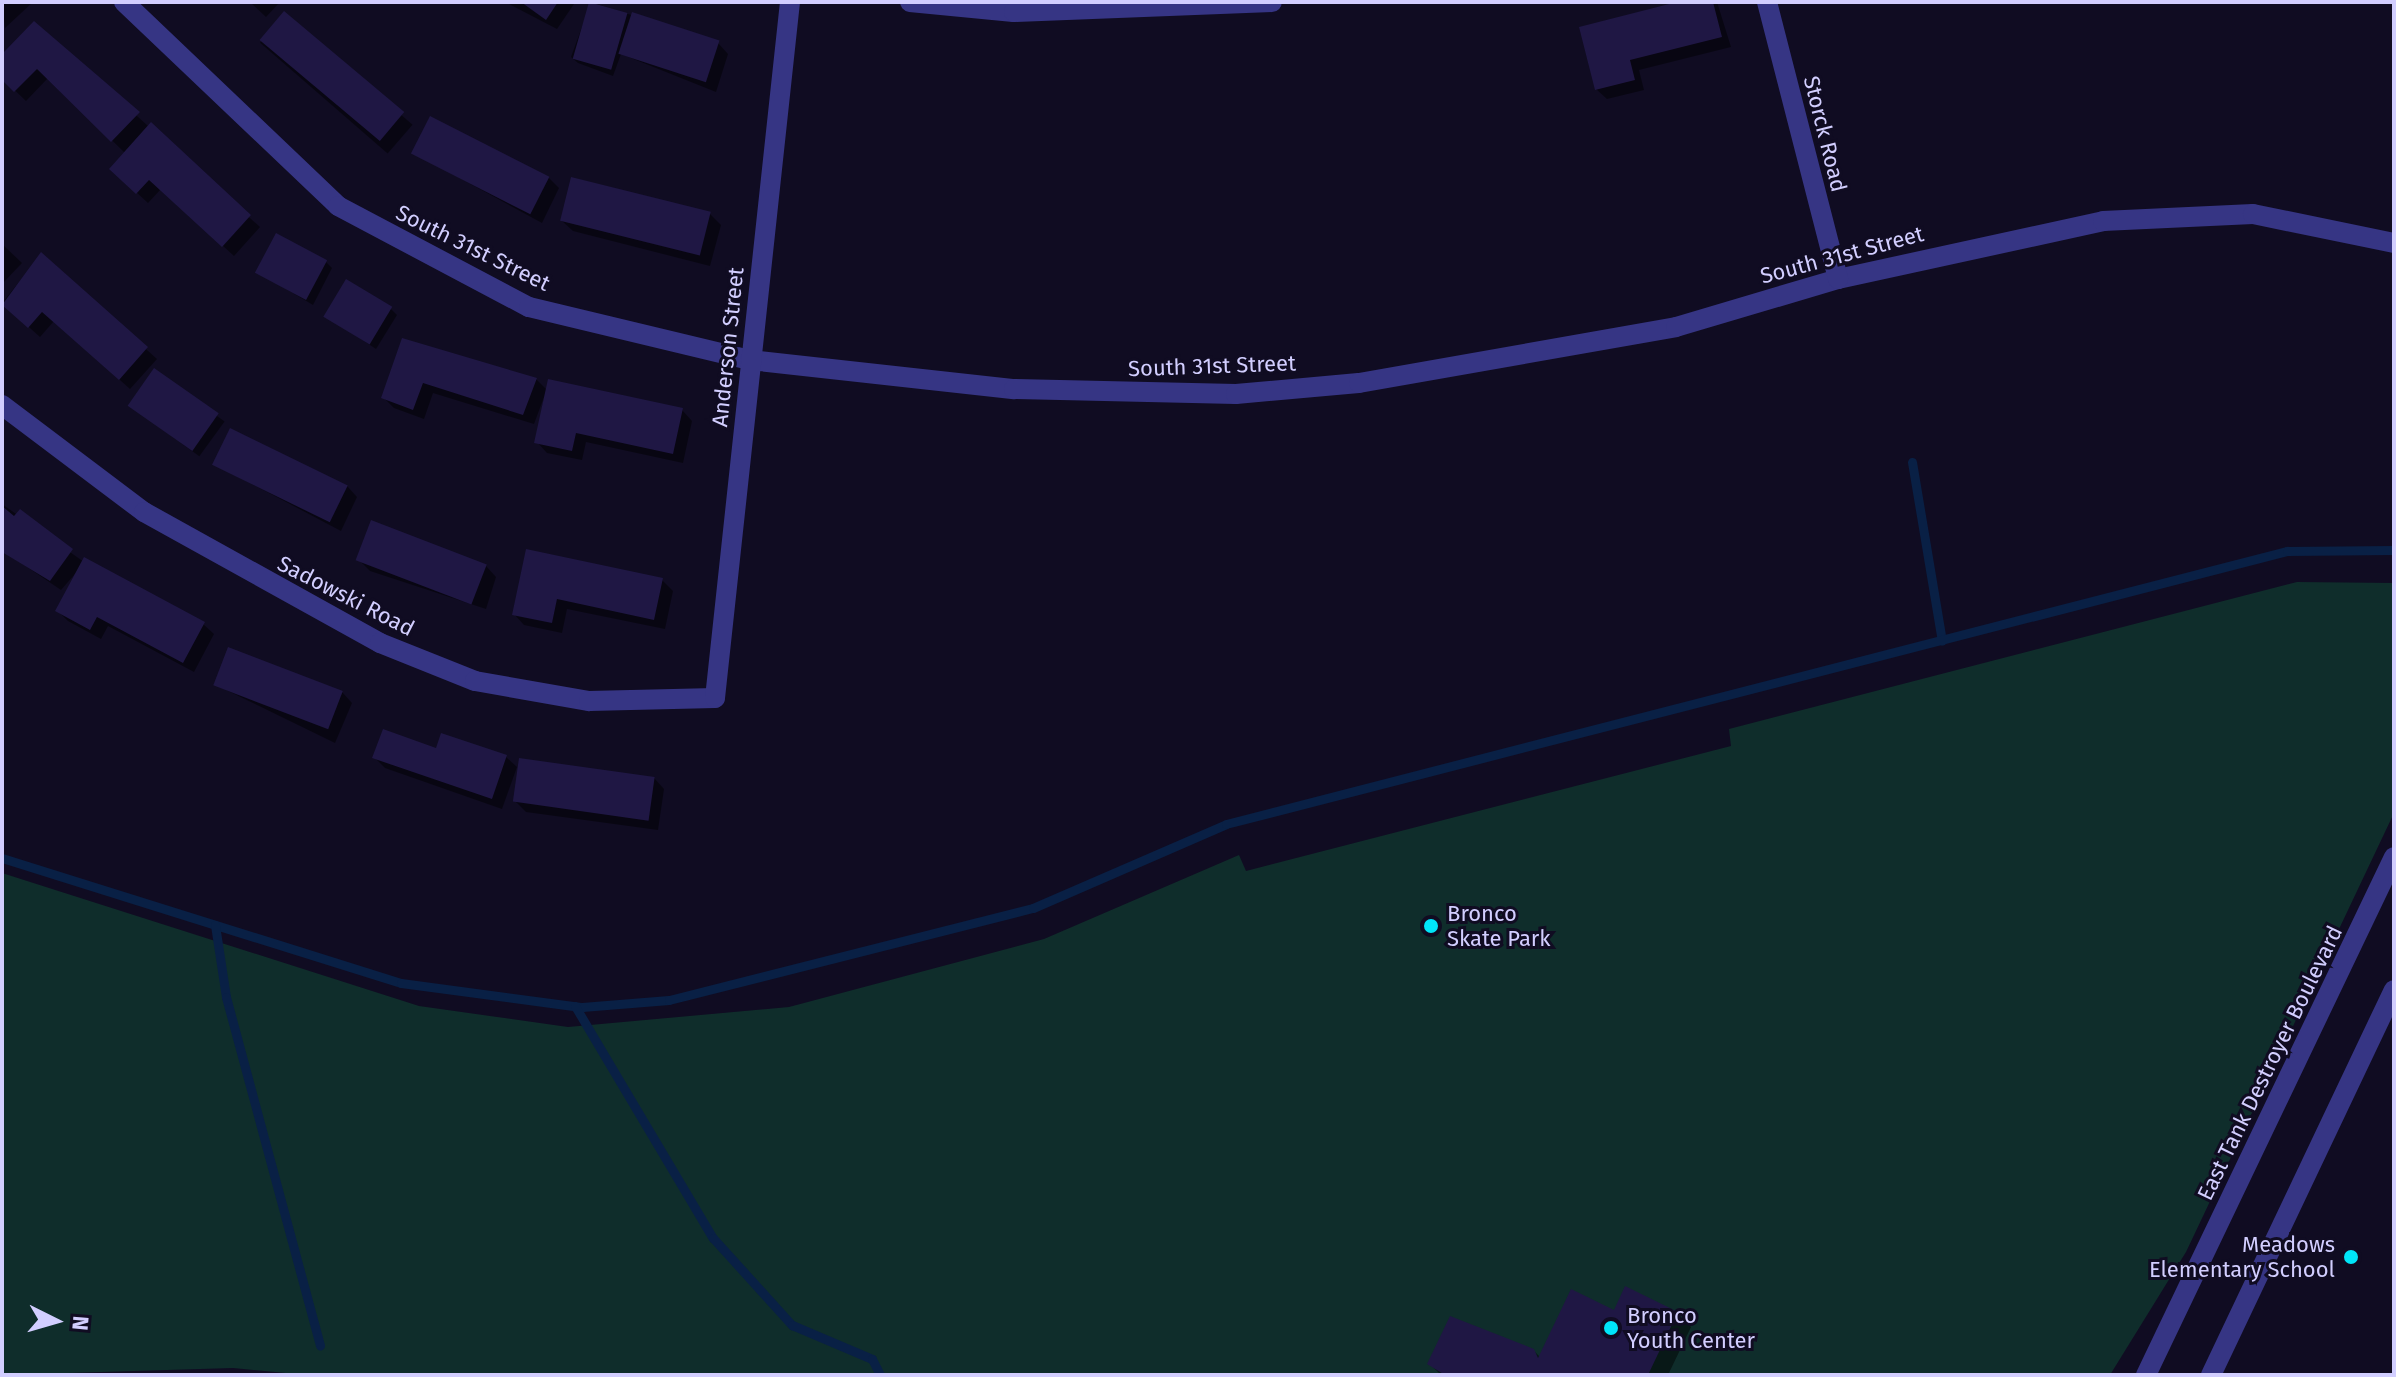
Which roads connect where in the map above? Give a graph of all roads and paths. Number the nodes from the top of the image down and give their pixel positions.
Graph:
1 (124, 2) edge
2 (790, 2) edge
3 (910, 2) edge
4 (1272, 2) edge
5 (1767, 2) edge
6 (2394, 243) edge
7 (1838, 279) junction
8 (750, 360) junction
9 (2, 405) edge
10 (715, 698) joint
11 (2394, 857) edge
12 (2394, 990) edge
13 (2146, 1375) edge
14 (2211, 1375) edge

1 - 8 street, South 31st Street
2 - 8 street, Anderson Street
3 - 4 street
5 - 7 street, Storck Road
6 - 7 street, South 31st Street
7 - 8 street, South 31st Street
8 - 10 street, Anderson Street
9 - 10 street, Sadowski Road
11 - 13 street, East Tank Destroyer Boulevard
12 - 14 street

